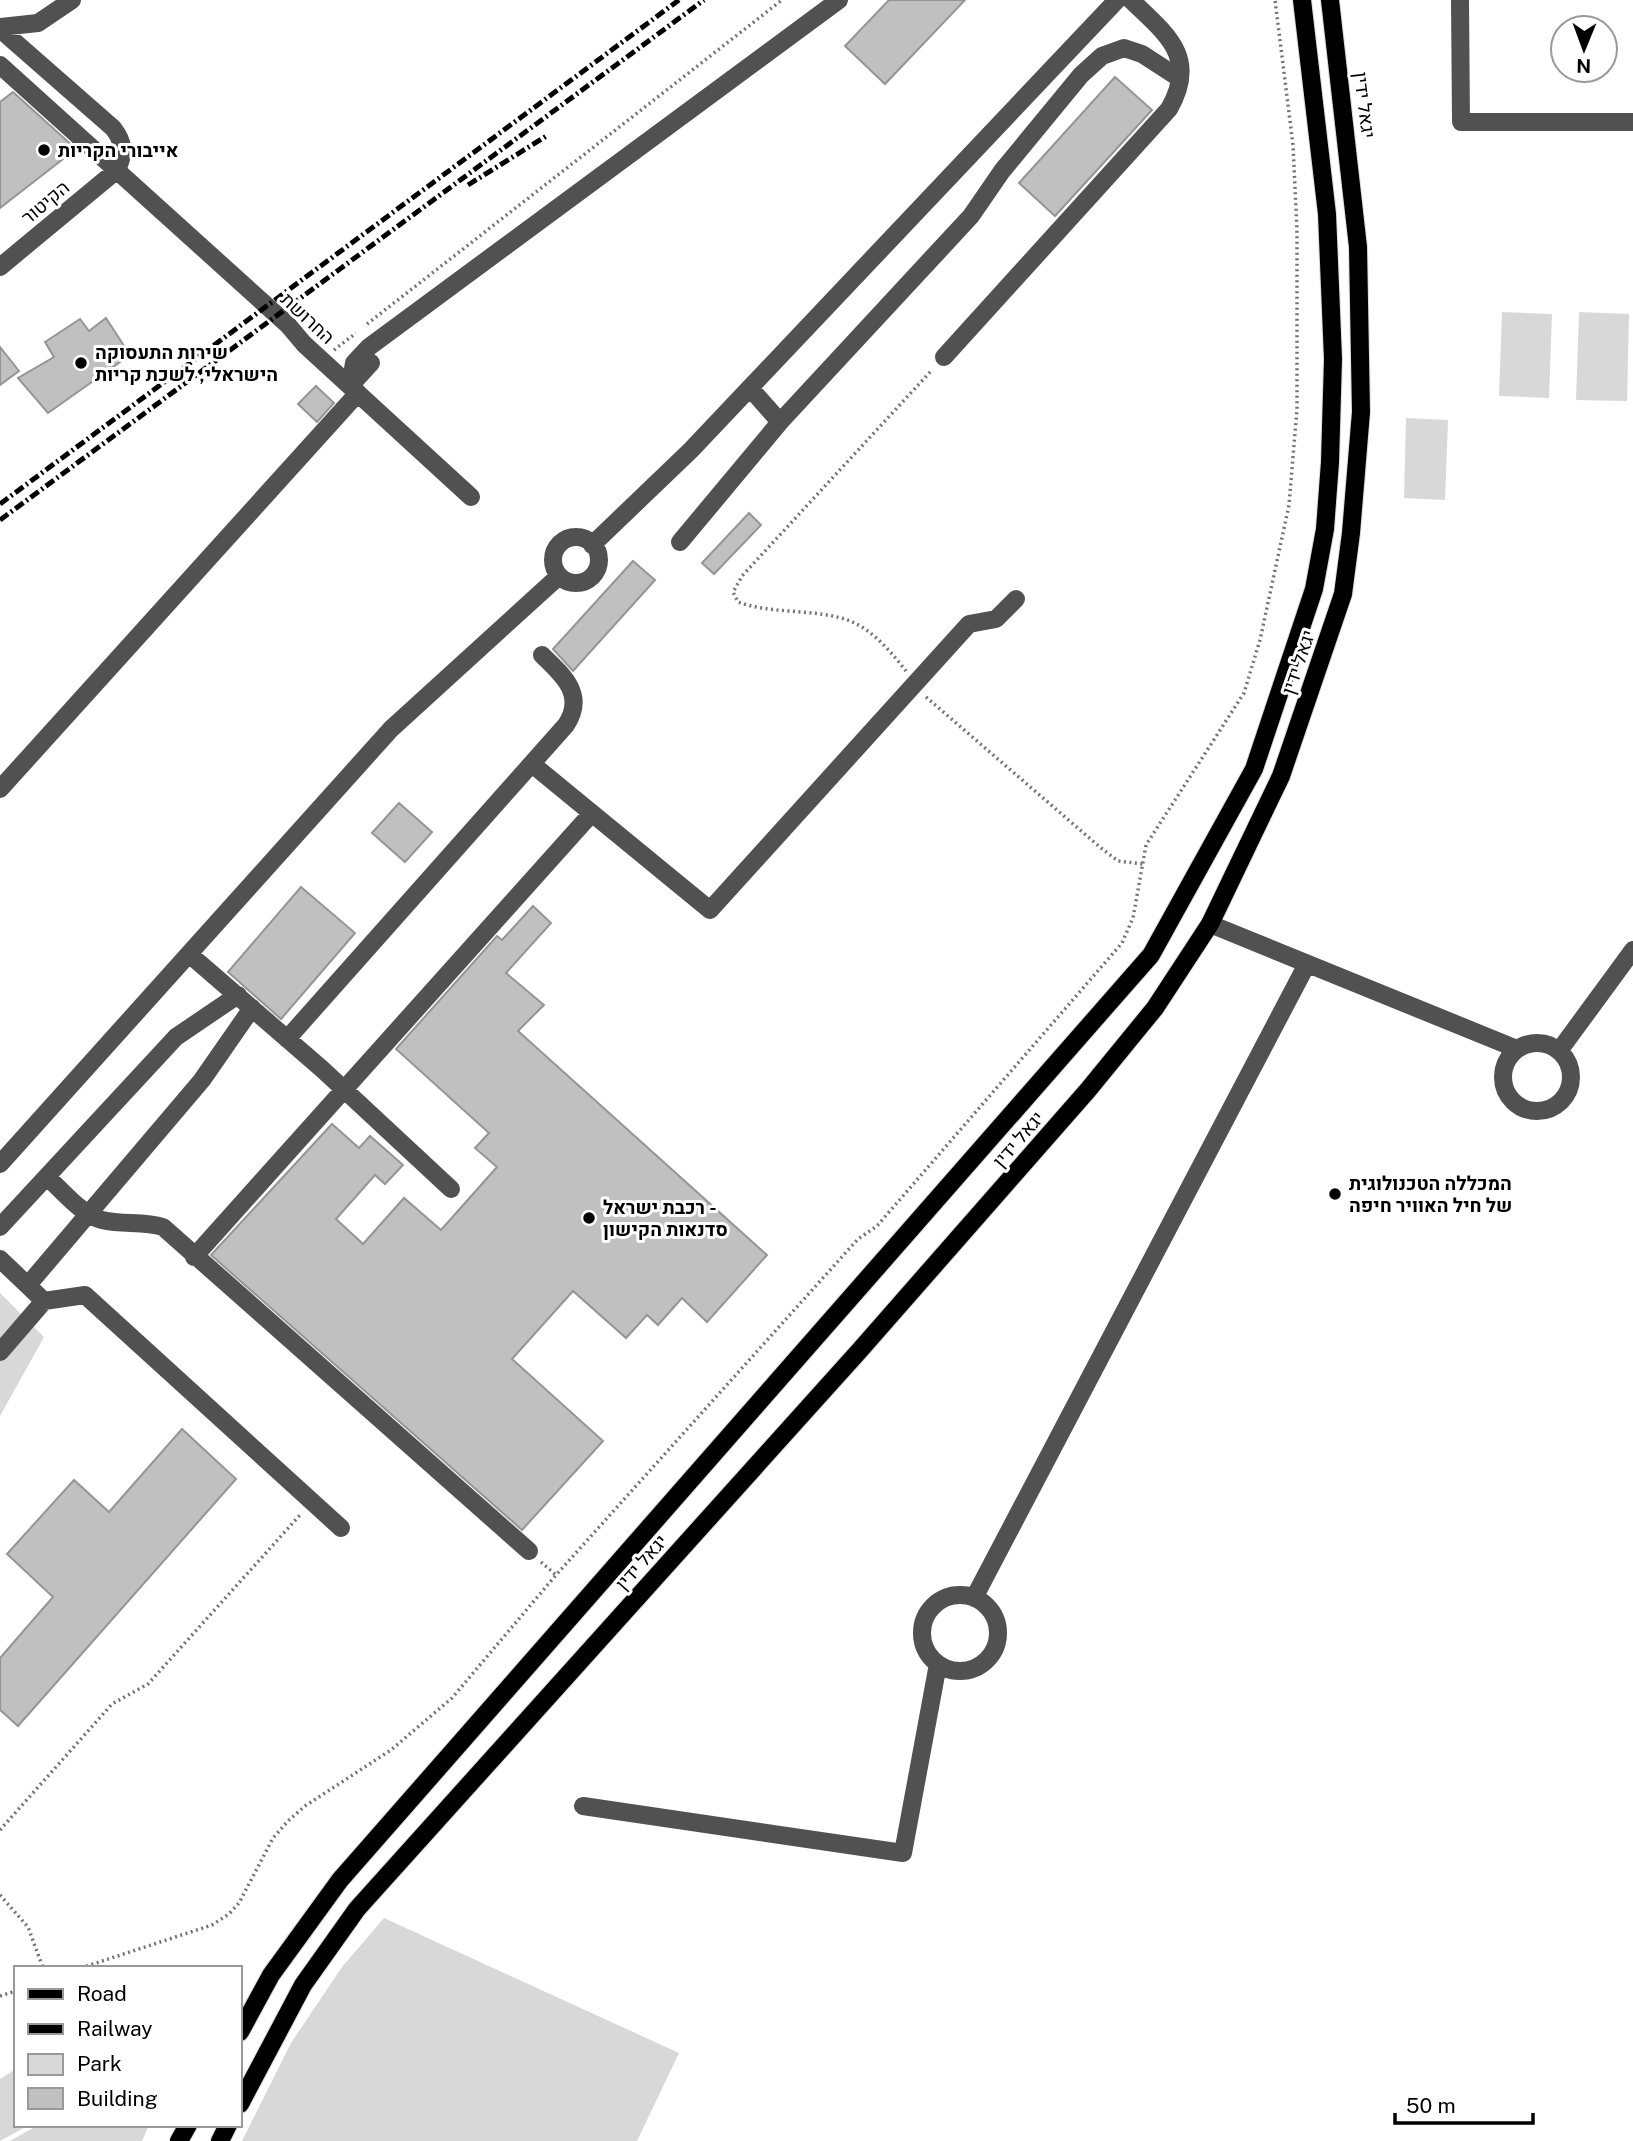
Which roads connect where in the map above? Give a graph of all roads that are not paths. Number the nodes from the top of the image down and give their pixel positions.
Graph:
1 (72, 0) edge
2 (839, 0) edge
3 (1116, 0) edge
4 (1131, 0) edge
5 (1302, 0) edge
6 (1330, 0) edge
7 (1460, 0) edge
8 (38, 23) junction
9 (0, 28) edge
10 (34, 58) junction
11 (0, 65) edge
12 (1180, 78) junction
13 (1633, 122) edge
14 (117, 170) junction
15 (0, 267) edge
16 (944, 357) road end
17 (371, 363) dead end
18 (750, 388) junction
19 (354, 389) junction
20 (780, 422) junction
21 (471, 497) dead end
22 (680, 542) dead end
23 (592, 545) junction
24 (559, 576) junction
25 (1016, 599) dead end
26 (542, 655) dead end
27 (532, 764) junction
28 (0, 789) edge
29 (593, 813) junction
30 (1209, 923) junction
31 (1633, 950) edge
32 (189, 954) junction
33 (1307, 964) junction
34 (238, 995) junction
35 (253, 1008) junction
36 (287, 1040) junction
37 (1517, 1049) junction
38 (1559, 1051) junction
39 (345, 1091) junction
40 (0, 1164) edge
41 (48, 1178) junction
42 (451, 1189) dead end
43 (89, 1215) junction
44 (0, 1227) edge
45 (194, 1257) junction
46 (3, 1269) edge
47 (28, 1285) junction
48 (44, 1301) junction
49 (0, 1352) edge
50 (341, 1528) dead end
51 (529, 1551) dead end
52 (974, 1598) junction
53 (939, 1664) junction
54 (583, 1807) dead end
55 (242, 2028) edge
56 (242, 2100) edge

1 - 8 street
2 - 19 street
3 - 18 street
4 - 12 street
5 - 55 main road, יגאל ידין
6 - 30 main road, יגאל ידין
7 - 13 street
8 - 9 street
8 - 10 street
9 - 10 street
10 - 14 street
11 - 14 street, החרושת
12 - 16 street
12 - 20 street
14 - 15 street, הקיטור
14 - 19 street, החרושת
17 - 19 street
18 - 20 street
18 - 23 street
19 - 21 street, החרושת
19 - 28 street
20 - 22 street
23 - 24 street
23 - 24 street
24 - 32 street
25 - 29 street
26 - 27 street
27 - 29 street
27 - 36 street
29 - 39 street
30 - 33 street
30 - 56 main road, יגאל ידין
31 - 38 street
32 - 34 street
32 - 40 street
33 - 37 street
33 - 52 street
34 - 35 street
34 - 41 street
35 - 36 street
35 - 43 street
36 - 39 street
37 - 38 street
37 - 38 street
39 - 42 street
39 - 45 street
41 - 43 street
41 - 44 street
43 - 45 street
43 - 47 street
45 - 51 street
46 - 47 street
47 - 48 street
48 - 49 street
48 - 50 street
52 - 53 street
52 - 53 street
53 - 54 street

